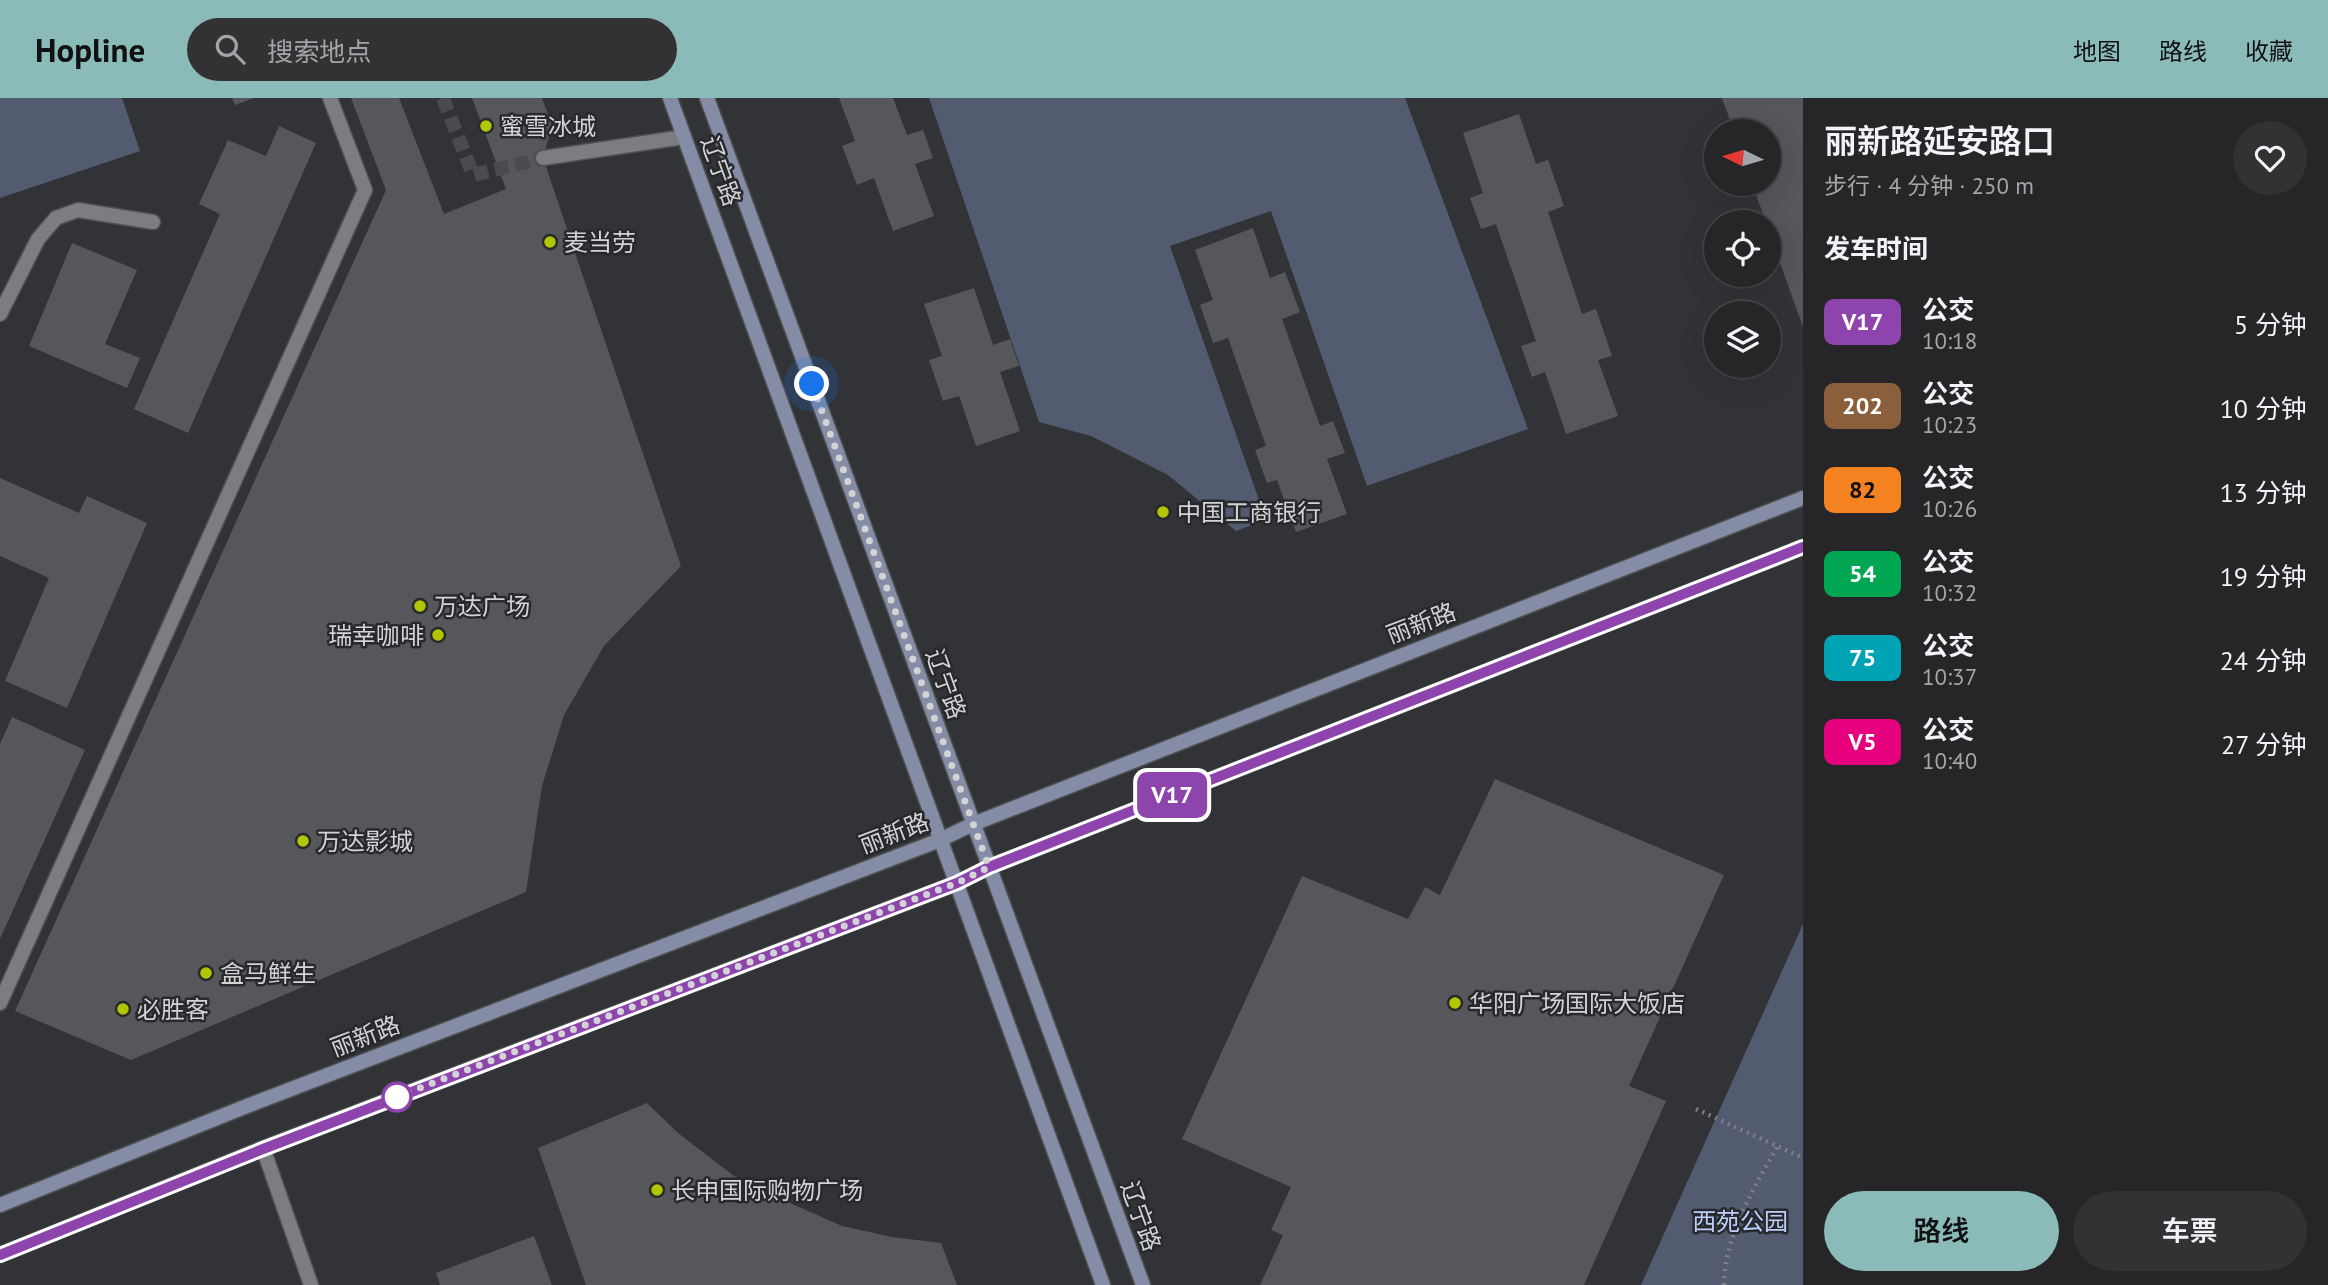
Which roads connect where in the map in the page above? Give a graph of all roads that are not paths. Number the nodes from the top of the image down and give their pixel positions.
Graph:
1 (330, 98) edge
2 (670, 98) edge
3 (707, 98) edge
4 (684, 137) junction
5 (543, 158) tunnel mouth
6 (153, 222) dead end
7 (0, 314) edge
8 (1803, 498) edge
9 (1803, 547) edge
10 (973, 824) junction
11 (940, 839) junction
12 (989, 867) junction
13 (957, 883) junction
14 (0, 1003) edge
15 (263, 1149) junction
16 (0, 1205) edge
17 (0, 1255) edge
18 (311, 1285) edge
19 (1103, 1285) edge
20 (1143, 1285) edge

1 - 14 street
2 - 4 main road, 辽宁路
3 - 10 main road, 辽宁路
4 - 5 street
4 - 11 main road, 辽宁路
6 - 7 street
8 - 10 main road, 丽新路
9 - 12 main road
10 - 11 main road, 丽新路
10 - 12 main road, 辽宁路
11 - 13 main road, 辽宁路
11 - 16 main road, 丽新路
12 - 13 main road
12 - 20 main road, 辽宁路
13 - 15 main road
13 - 19 main road, 辽宁路
15 - 17 main road
15 - 18 street

